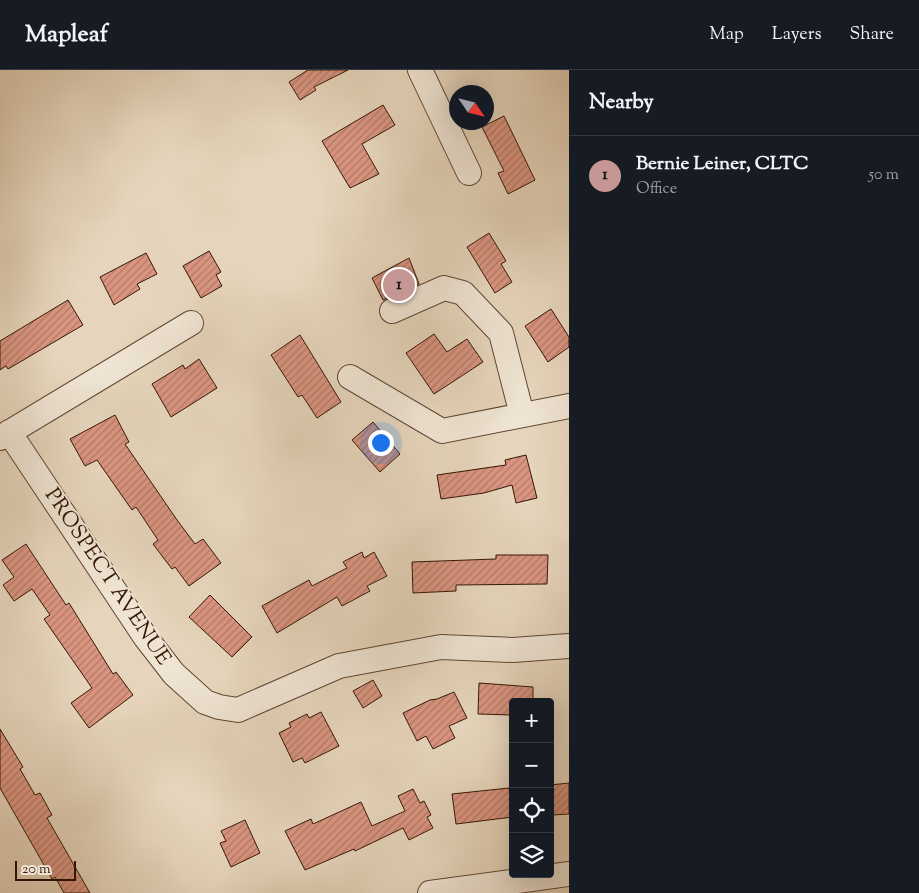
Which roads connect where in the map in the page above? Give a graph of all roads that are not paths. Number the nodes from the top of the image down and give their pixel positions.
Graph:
1 (420, 70) edge
2 (469, 173) dead end
3 (392, 311) dead end
4 (191, 323) dead end
5 (350, 376) dead end
6 (569, 406) edge
7 (522, 415) junction
8 (5, 435) edge
9 (569, 646) edge
10 (569, 874) edge
11 (430, 893) edge

1 - 2 street
3 - 7 street
4 - 8 street
5 - 7 street
6 - 7 street
8 - 9 street, PROSPECT AVENUE
10 - 11 street

